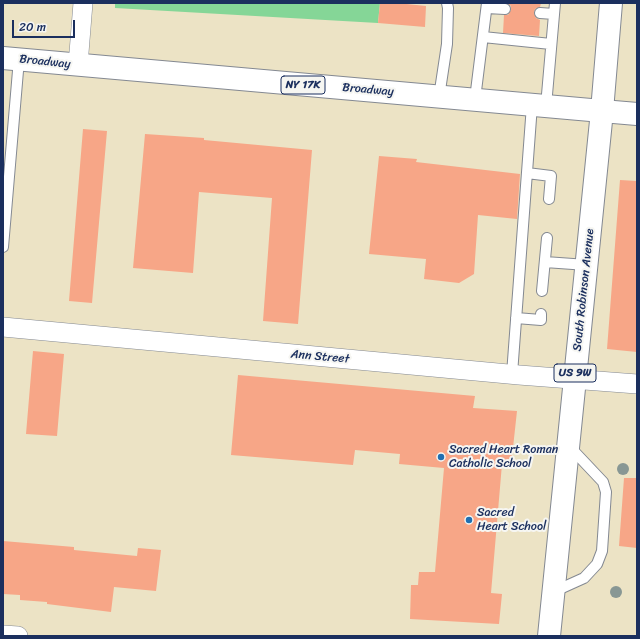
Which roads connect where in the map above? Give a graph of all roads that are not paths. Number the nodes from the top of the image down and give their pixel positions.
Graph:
1 (83, 3) edge
2 (447, 3) edge
3 (555, 3) edge
4 (607, 3) edge
5 (611, 3) edge
6 (487, 5) edge
7 (505, 9) dead end
8 (540, 13) dead end
9 (554, 14) junction
10 (483, 37) junction
11 (552, 44) junction
12 (11, 58) edge
13 (78, 65) junction
14 (439, 97) junction
15 (476, 99) junction
16 (539, 105) junction
17 (602, 111) junction
18 (637, 114) edge
19 (8, 131) edge
20 (527, 173) junction
21 (549, 200) dead end
22 (547, 238) dead end
23 (3, 247) edge
24 (545, 262) junction
25 (586, 265) junction
26 (542, 291) dead end
27 (541, 314) dead end
28 (516, 318) junction
29 (3, 328) edge
30 (512, 374) junction
31 (574, 378) junction
32 (637, 384) edge
33 (568, 445) junction
34 (553, 592) junction
35 (3, 635) edge
36 (18, 636) edge
37 (549, 636) edge

1 - 13 street
2 - 14 lane
3 - 9 lane
4 - 5 lane
5 - 17 main road, US 9W
6 - 7 lane
6 - 10 lane
8 - 9 lane
9 - 11 lane
10 - 11 lane
10 - 15 lane
11 - 16 lane
12 - 13 main road, Broadway / NY 17K
12 - 19 lane
13 - 14 main road, Broadway / NY 17K
14 - 15 main road, Broadway / NY 17K
15 - 16 main road, Broadway / NY 17K
16 - 17 main road, Broadway / NY 17K
16 - 20 lane
17 - 18 main road, Broadway
17 - 25 main road, South Robinson Avenue / US 9W
19 - 23 lane
20 - 21 lane
20 - 28 lane
22 - 24 lane
24 - 25 lane
24 - 26 lane
25 - 31 main road, South Robinson Avenue / US 9W
27 - 28 lane
28 - 30 lane
29 - 30 street, Ann Street
30 - 31 street, Ann Street
31 - 32 street, Ann Street
31 - 33 main road, South Robinson Avenue / US 9W
33 - 34 main road, South Robinson Avenue / US 9W
33 - 34 lane
34 - 37 main road, South Robinson Avenue / US 9W
35 - 36 street

